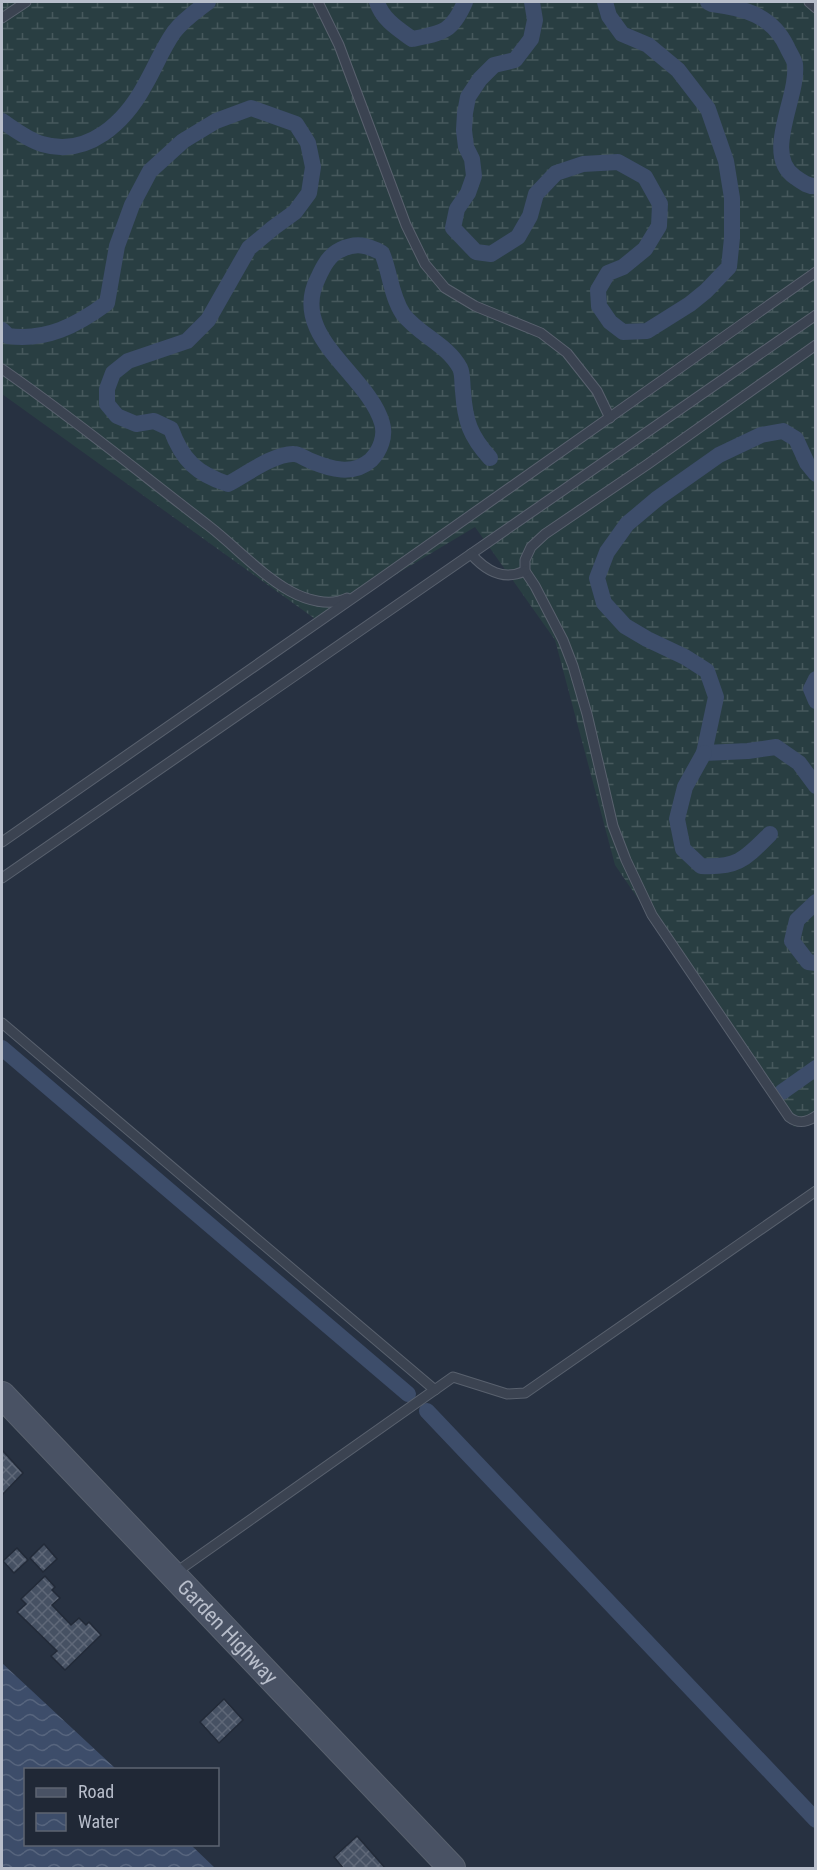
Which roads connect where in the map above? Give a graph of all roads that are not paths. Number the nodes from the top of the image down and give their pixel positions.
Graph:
1 (26, 2) edge
2 (318, 2) edge
3 (809, 2) edge
4 (816, 8) edge
5 (2, 18) edge
6 (816, 272) edge
7 (816, 315) edge
8 (816, 345) edge
9 (2, 369) edge
10 (610, 418) junction
11 (471, 554) junction
12 (525, 571) junction
13 (373, 584) junction
14 (2, 842) edge
15 (2, 878) edge
16 (2, 1023) edge
17 (816, 1116) edge
18 (816, 1191) edge
19 (435, 1390) junction
20 (2, 1395) edge
21 (173, 1575) junction
22 (452, 1869) edge

1 - 5 lane
2 - 10 lane
3 - 4 lane
6 - 10 lane
7 - 11 lane
8 - 12 lane
9 - 13 lane
10 - 13 lane
11 - 12 lane
11 - 15 lane
12 - 17 lane
13 - 14 lane
16 - 19 lane
18 - 19 lane
19 - 21 lane
20 - 21 main road, Garden Highway
21 - 22 main road, Garden Highway

